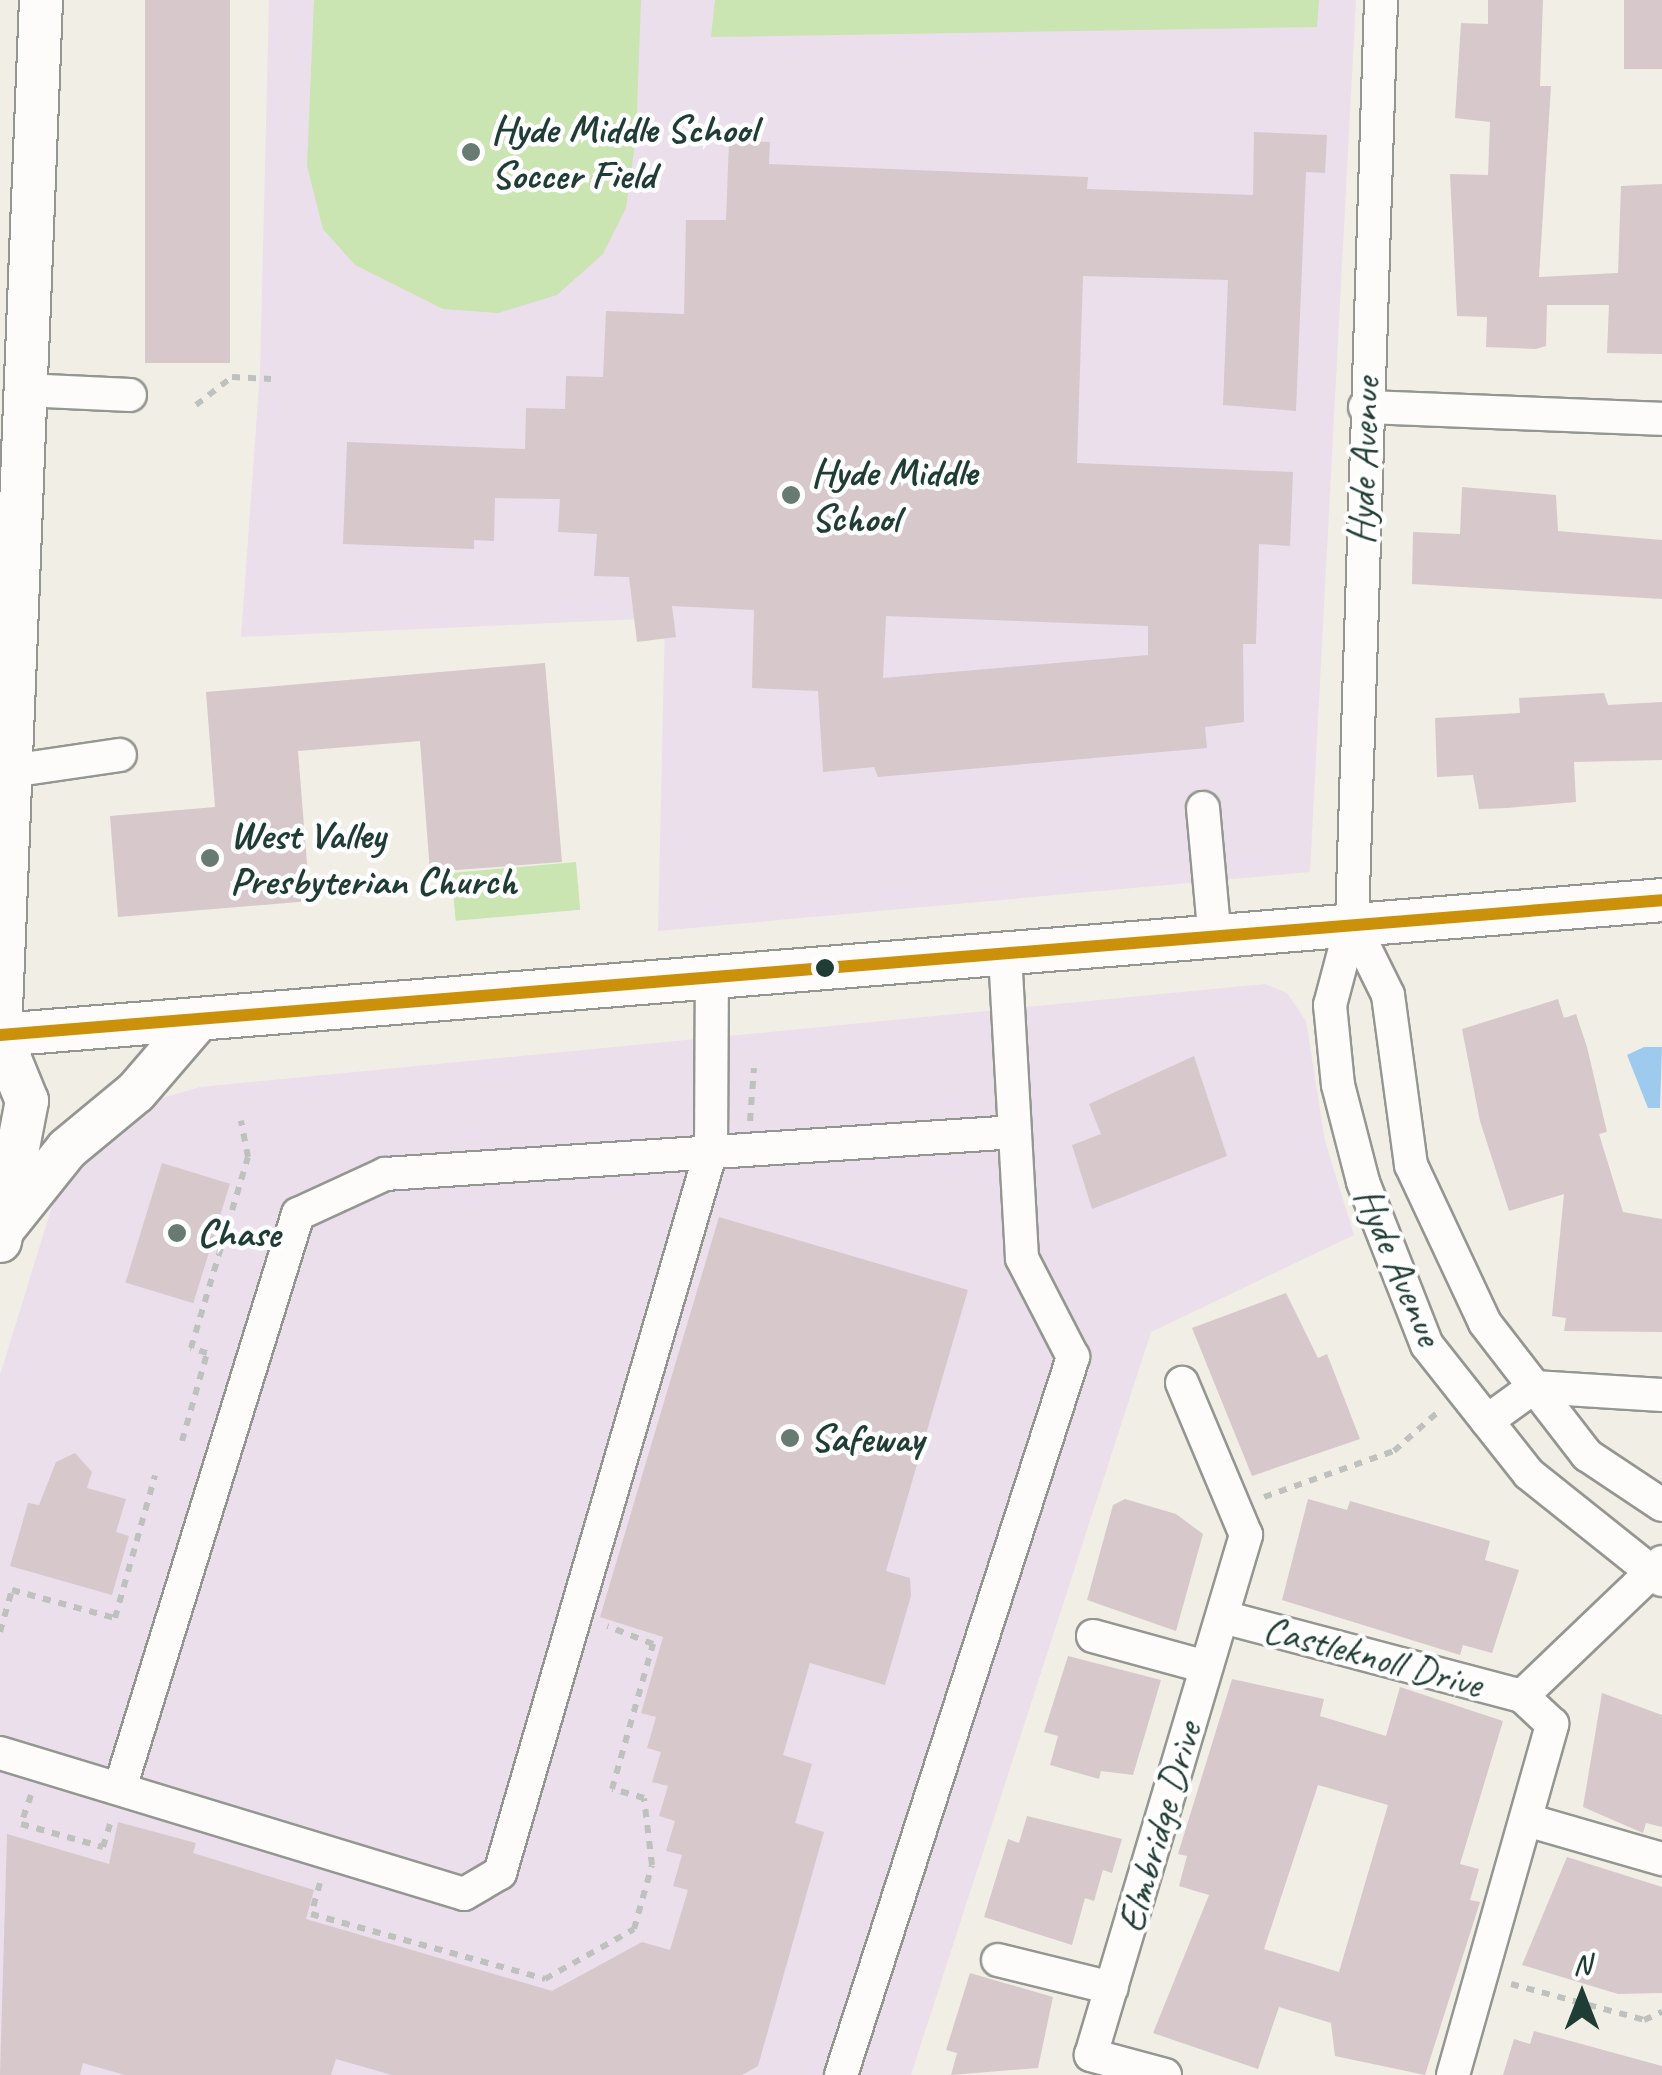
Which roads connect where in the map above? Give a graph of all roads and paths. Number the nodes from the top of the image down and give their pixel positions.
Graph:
1 (41, 0) edge
2 (1381, 0) edge
3 (271, 379) dead end
4 (24, 390) junction
5 (130, 395) dead end
6 (196, 405) dead end
7 (1365, 408) junction
8 (1662, 420) edge
9 (9, 577) edge
10 (120, 755) dead end
11 (11, 771) junction
12 (1203, 808) dead end
13 (1662, 900) edge
14 (1352, 922) junction
15 (1216, 939) junction
16 (1005, 956) junction
17 (712, 978) junction
18 (198, 1020) junction
19 (0, 1035) edge
20 (754, 1068) dead end
21 (242, 1121) dead end
22 (748, 1126) dead end
23 (1015, 1132) junction
24 (711, 1152) junction
25 (1, 1235) edge
26 (1182, 1383) dead end
27 (1534, 1387) junction
28 (1462, 1390) junction
29 (1662, 1395) edge
30 (1487, 1421) junction
31 (182, 1441) dead end
32 (156, 1476) dead end
33 (1662, 1505) edge
34 (1234, 1508) junction
35 (1659, 1572) edge
36 (1223, 1616) junction
37 (0, 1632) edge
38 (1093, 1636) dead end
39 (1206, 1667) junction
40 (1522, 1696) junction
41 (0, 1753) edge
42 (120, 1788) junction
43 (1526, 1820) junction
44 (1662, 1859) edge
45 (998, 1960) dead end
46 (1481, 1976) junction
47 (1112, 1988) junction
48 (1662, 2012) edge
49 (841, 2075) edge
50 (1165, 2075) edge
51 (1453, 2075) edge

1 - 4 main road
2 - 7 street, Hyde Avenue
3 - 6 path
4 - 5 street
4 - 9 main road
7 - 8 street
7 - 14 street, Hyde Avenue
9 - 11 main road
10 - 11 street
11 - 19 main road
12 - 15 street
13 - 14 main road
14 - 15 main road
14 - 27 street, Hyde Avenue
14 - 28 street, Hyde Avenue
15 - 16 main road
16 - 17 main road
16 - 23 street
17 - 18 main road
17 - 24 street
18 - 19 main road
18 - 25 main road
19 - 25 main road
20 - 22 path
21 - 31 path
23 - 24 street
23 - 49 street
24 - 42 street
24 - 42 street
26 - 34 street, Elmbridge Drive
27 - 29 street
27 - 30 street
27 - 33 street, Hyde Avenue
28 - 30 street, Hyde Avenue
28 - 34 path
30 - 35 street, Hyde Avenue
32 - 37 path
34 - 36 street, Elmbridge Drive
35 - 40 street
36 - 39 street, Elmbridge Drive
36 - 40 street, Castleknoll Drive
38 - 39 street, Elmbridge Drive
39 - 47 street, Elmbridge Drive
40 - 43 street
41 - 42 street
43 - 44 street
43 - 46 street
45 - 47 street, Elmbridge Drive
46 - 48 path
46 - 51 street
47 - 50 street, Elmbridge Drive

